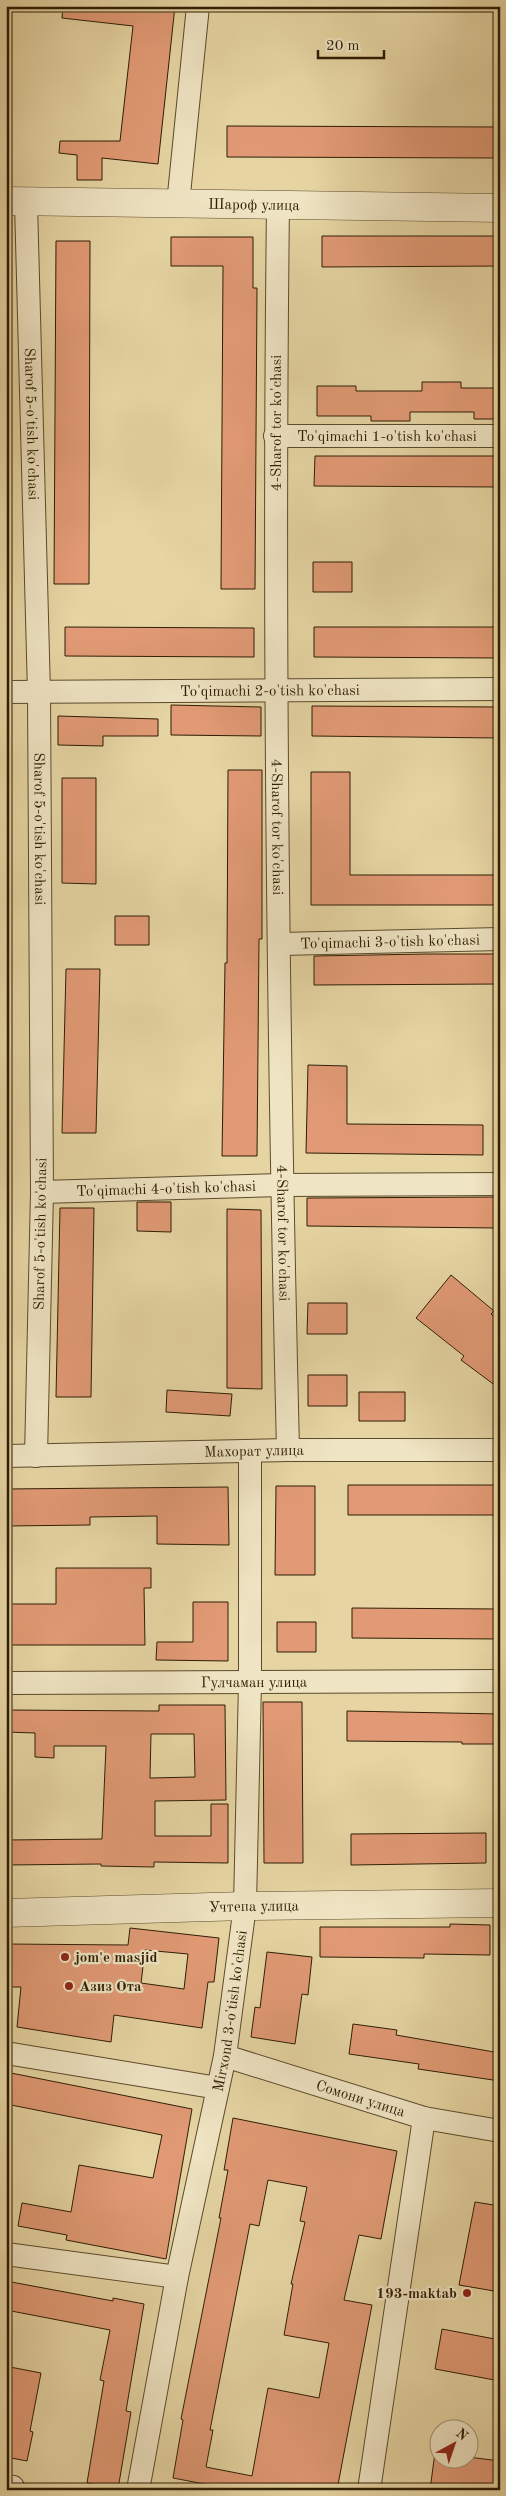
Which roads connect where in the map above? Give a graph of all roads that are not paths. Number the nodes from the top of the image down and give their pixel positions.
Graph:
1 (198, 6) edge
2 (16, 202) edge
3 (178, 204) junction
4 (278, 205) junction
5 (500, 208) edge
6 (275, 436) junction
7 (500, 436) edge
8 (276, 689) junction
9 (500, 689) edge
10 (6, 692) edge
11 (39, 693) junction
12 (500, 939) edge
13 (280, 944) junction
14 (500, 1184) edge
15 (281, 1185) junction
16 (42, 1192) junction
17 (288, 1450) junction
18 (500, 1450) edge
19 (250, 1452) junction
20 (6, 1456) edge
21 (36, 1456) junction
22 (500, 1681) edge
23 (250, 1682) junction
24 (6, 1683) edge
25 (500, 1903) edge
26 (245, 1906) junction
27 (6, 1913) edge
28 (6, 2053) edge
29 (224, 2056) junction
30 (218, 2088) junction
31 (424, 2118) junction
32 (500, 2131) edge
33 (6, 2254) edge
34 (177, 2277) junction
35 (138, 2490) edge
36 (369, 2490) edge

1 - 3 street
2 - 3 street, Шароф улица
2 - 11 street, Sharof 5-o'tish ko'chasi
3 - 4 street, Шароф улица
4 - 5 street, Шароф улица
4 - 6 street, 4-Sharof tor ko'chasi
6 - 7 street, To'qimachi 1-o'tish ko'chasi
6 - 8 street, 4-Sharof tor ko'chasi
8 - 9 street, To'qimachi 2-o'tish ko'chasi
8 - 11 street, To'qimachi 2-o'tish ko'chasi
8 - 13 street, 4-Sharof tor ko'chasi
10 - 11 street, To'qimachi 2-o'tish ko'chasi
11 - 16 street, Sharof 5-o'tish ko'chasi
12 - 13 street, To'qimachi 3-o'tish ko'chasi
13 - 15 street, 4-Sharof tor ko'chasi
14 - 15 street, To'qimachi 4-o'tish ko'chasi
15 - 16 street, To'qimachi 4-o'tish ko'chasi
15 - 17 street, 4-Sharof tor ko'chasi
16 - 21 street, Sharof 5-o'tish ko'chasi
17 - 18 street, Махорат улица
17 - 19 street, Махорат улица
19 - 21 street, Махорат улица
19 - 23 street
20 - 21 street, Махорат улица
22 - 23 street, Гулчаман улица
23 - 24 street, Гулчаман улица
23 - 26 street, Mirxond 3-o'tish ko'chasi
25 - 26 street, Учтепа улица
26 - 27 street, Учтепа улица
26 - 29 street, Mirxond 3-o'tish ko'chasi
28 - 30 street
29 - 30 street, Mirxond 3-o'tish ko'chasi
29 - 31 street, Сомони улица
30 - 34 street, Mirxond 3-o'tish ko'chasi
31 - 32 street, Сомони улица
31 - 36 street
33 - 34 street
34 - 35 street, Mirxond 3-o'tish ko'chasi

